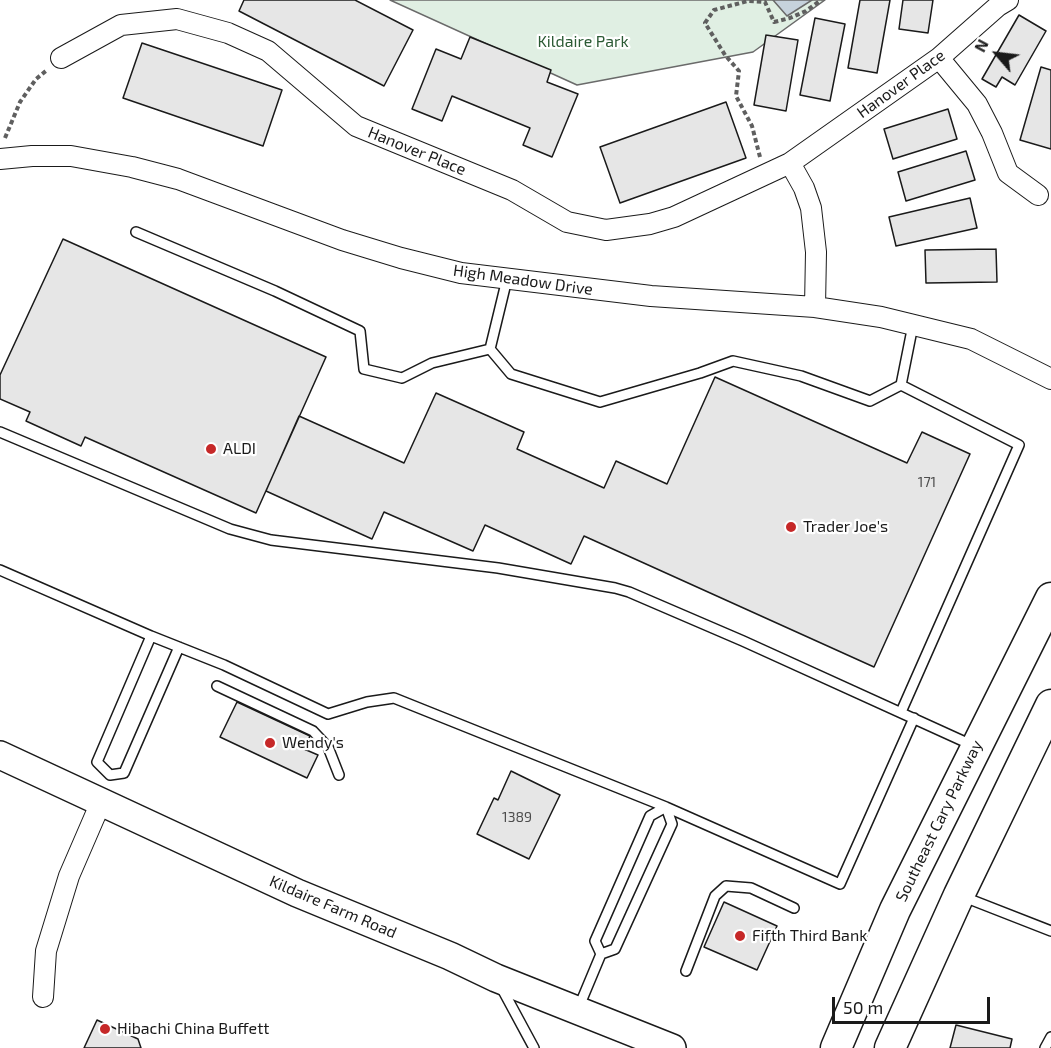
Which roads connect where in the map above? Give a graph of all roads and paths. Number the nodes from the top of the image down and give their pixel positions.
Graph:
1 (821, 0) edge
2 (1008, 0) edge
3 (61, 58) joint
4 (939, 58) junction
5 (5, 138) dead end
6 (0, 159) edge
7 (790, 163) junction
8 (765, 174) junction
9 (1038, 195) dead end
10 (136, 232) dead end
11 (507, 279) junction
12 (815, 307) junction
13 (913, 325) junction
14 (490, 349) junction
15 (1051, 379) edge
16 (901, 385) junction
17 (0, 432) edge
18 (0, 570) edge
19 (1051, 598) edge
20 (151, 636) junction
21 (179, 647) junction
22 (217, 686) dead end
23 (1051, 705) edge
24 (901, 712) junction
25 (914, 718) junction
26 (976, 747) junction
27 (0, 755) edge
28 (339, 775) dead end
29 (106, 789) junction
30 (666, 807) junction
31 (959, 895) junction
32 (794, 908) dead end
33 (1051, 931) edge
34 (601, 954) junction
35 (686, 971) dead end
36 (496, 978) junction
37 (43, 997) dead end
38 (577, 1010) junction
39 (1051, 1037) edge
40 (653, 1045) edge
41 (534, 1048) edge
42 (836, 1048) edge
43 (890, 1048) edge
44 (1045, 1048) edge

1 - 8 path
2 - 4 street, Hanover Place
3 - 5 path
3 - 8 street, Hanover Place
4 - 7 street, Hanover Place
4 - 9 street
6 - 11 street, High Meadow Drive
7 - 8 street, Hanover Place
7 - 12 street
10 - 14 lane
11 - 12 street, High Meadow Drive
11 - 14 lane
12 - 13 street, High Meadow Drive
13 - 15 street, High Meadow Drive
13 - 16 lane
14 - 16 lane
16 - 24 lane
17 - 24 lane
18 - 20 lane
19 - 26 main road, Southeast Cary Parkway
20 - 21 lane
20 - 29 lane
21 - 29 lane
21 - 30 lane
22 - 28 lane
23 - 31 main road
24 - 25 lane
25 - 26 lane
25 - 30 lane
26 - 42 main road, Southeast Cary Parkway
27 - 29 main road, Kildaire Farm Road
29 - 36 main road, Kildaire Farm Road
29 - 37 street
30 - 34 lane
30 - 34 lane
31 - 33 lane
31 - 43 main road
32 - 35 lane
34 - 38 lane
36 - 38 main road, Kildaire Farm Road
36 - 41 lane
38 - 40 main road, Kildaire Farm Road
39 - 44 lane

